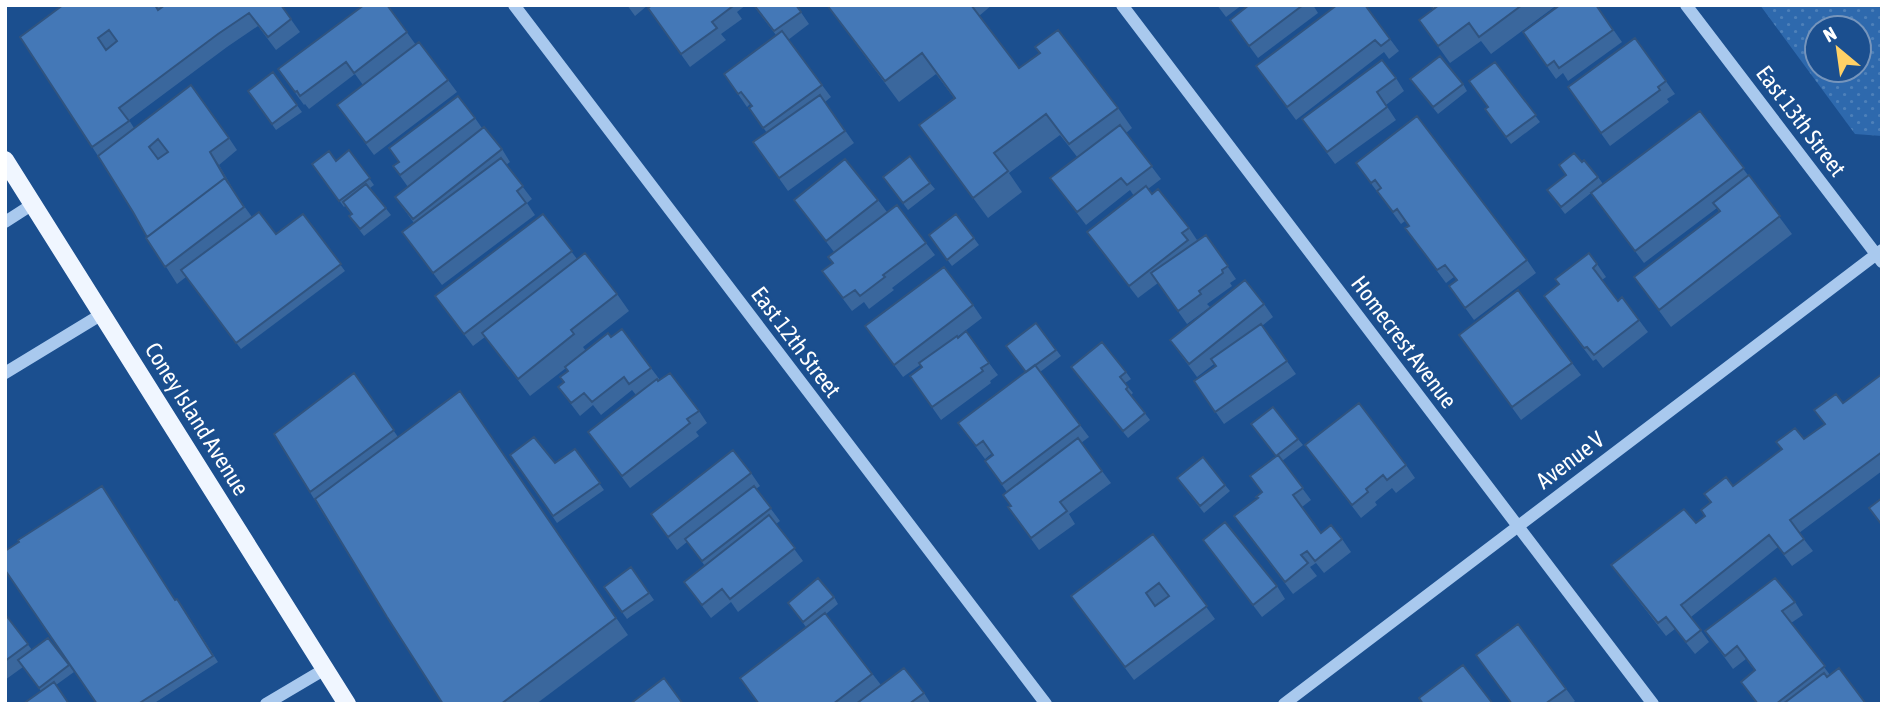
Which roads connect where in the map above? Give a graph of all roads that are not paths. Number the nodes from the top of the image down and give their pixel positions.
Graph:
1 (514, 5) edge
2 (1122, 5) edge
3 (1686, 5) edge
4 (5, 160) edge
5 (33, 204) junction
6 (5, 222) edge
7 (1880, 255) edge
8 (102, 314) junction
9 (5, 373) edge
10 (1518, 526) junction
11 (325, 669) junction
12 (266, 704) edge
13 (347, 704) edge
14 (1046, 704) edge
15 (1284, 704) edge
16 (1653, 704) edge

1 - 14 street, East 12th Street
2 - 10 street, Homecrest Avenue
3 - 7 street, East 13th Street
4 - 5 main road, Coney Island Avenue
5 - 6 street
5 - 8 main road, Coney Island Avenue
7 - 10 street, Avenue V
8 - 9 street
8 - 11 main road, Coney Island Avenue
10 - 15 street, Avenue V
10 - 16 street, Homecrest Avenue
11 - 12 street
11 - 13 main road, Coney Island Avenue

